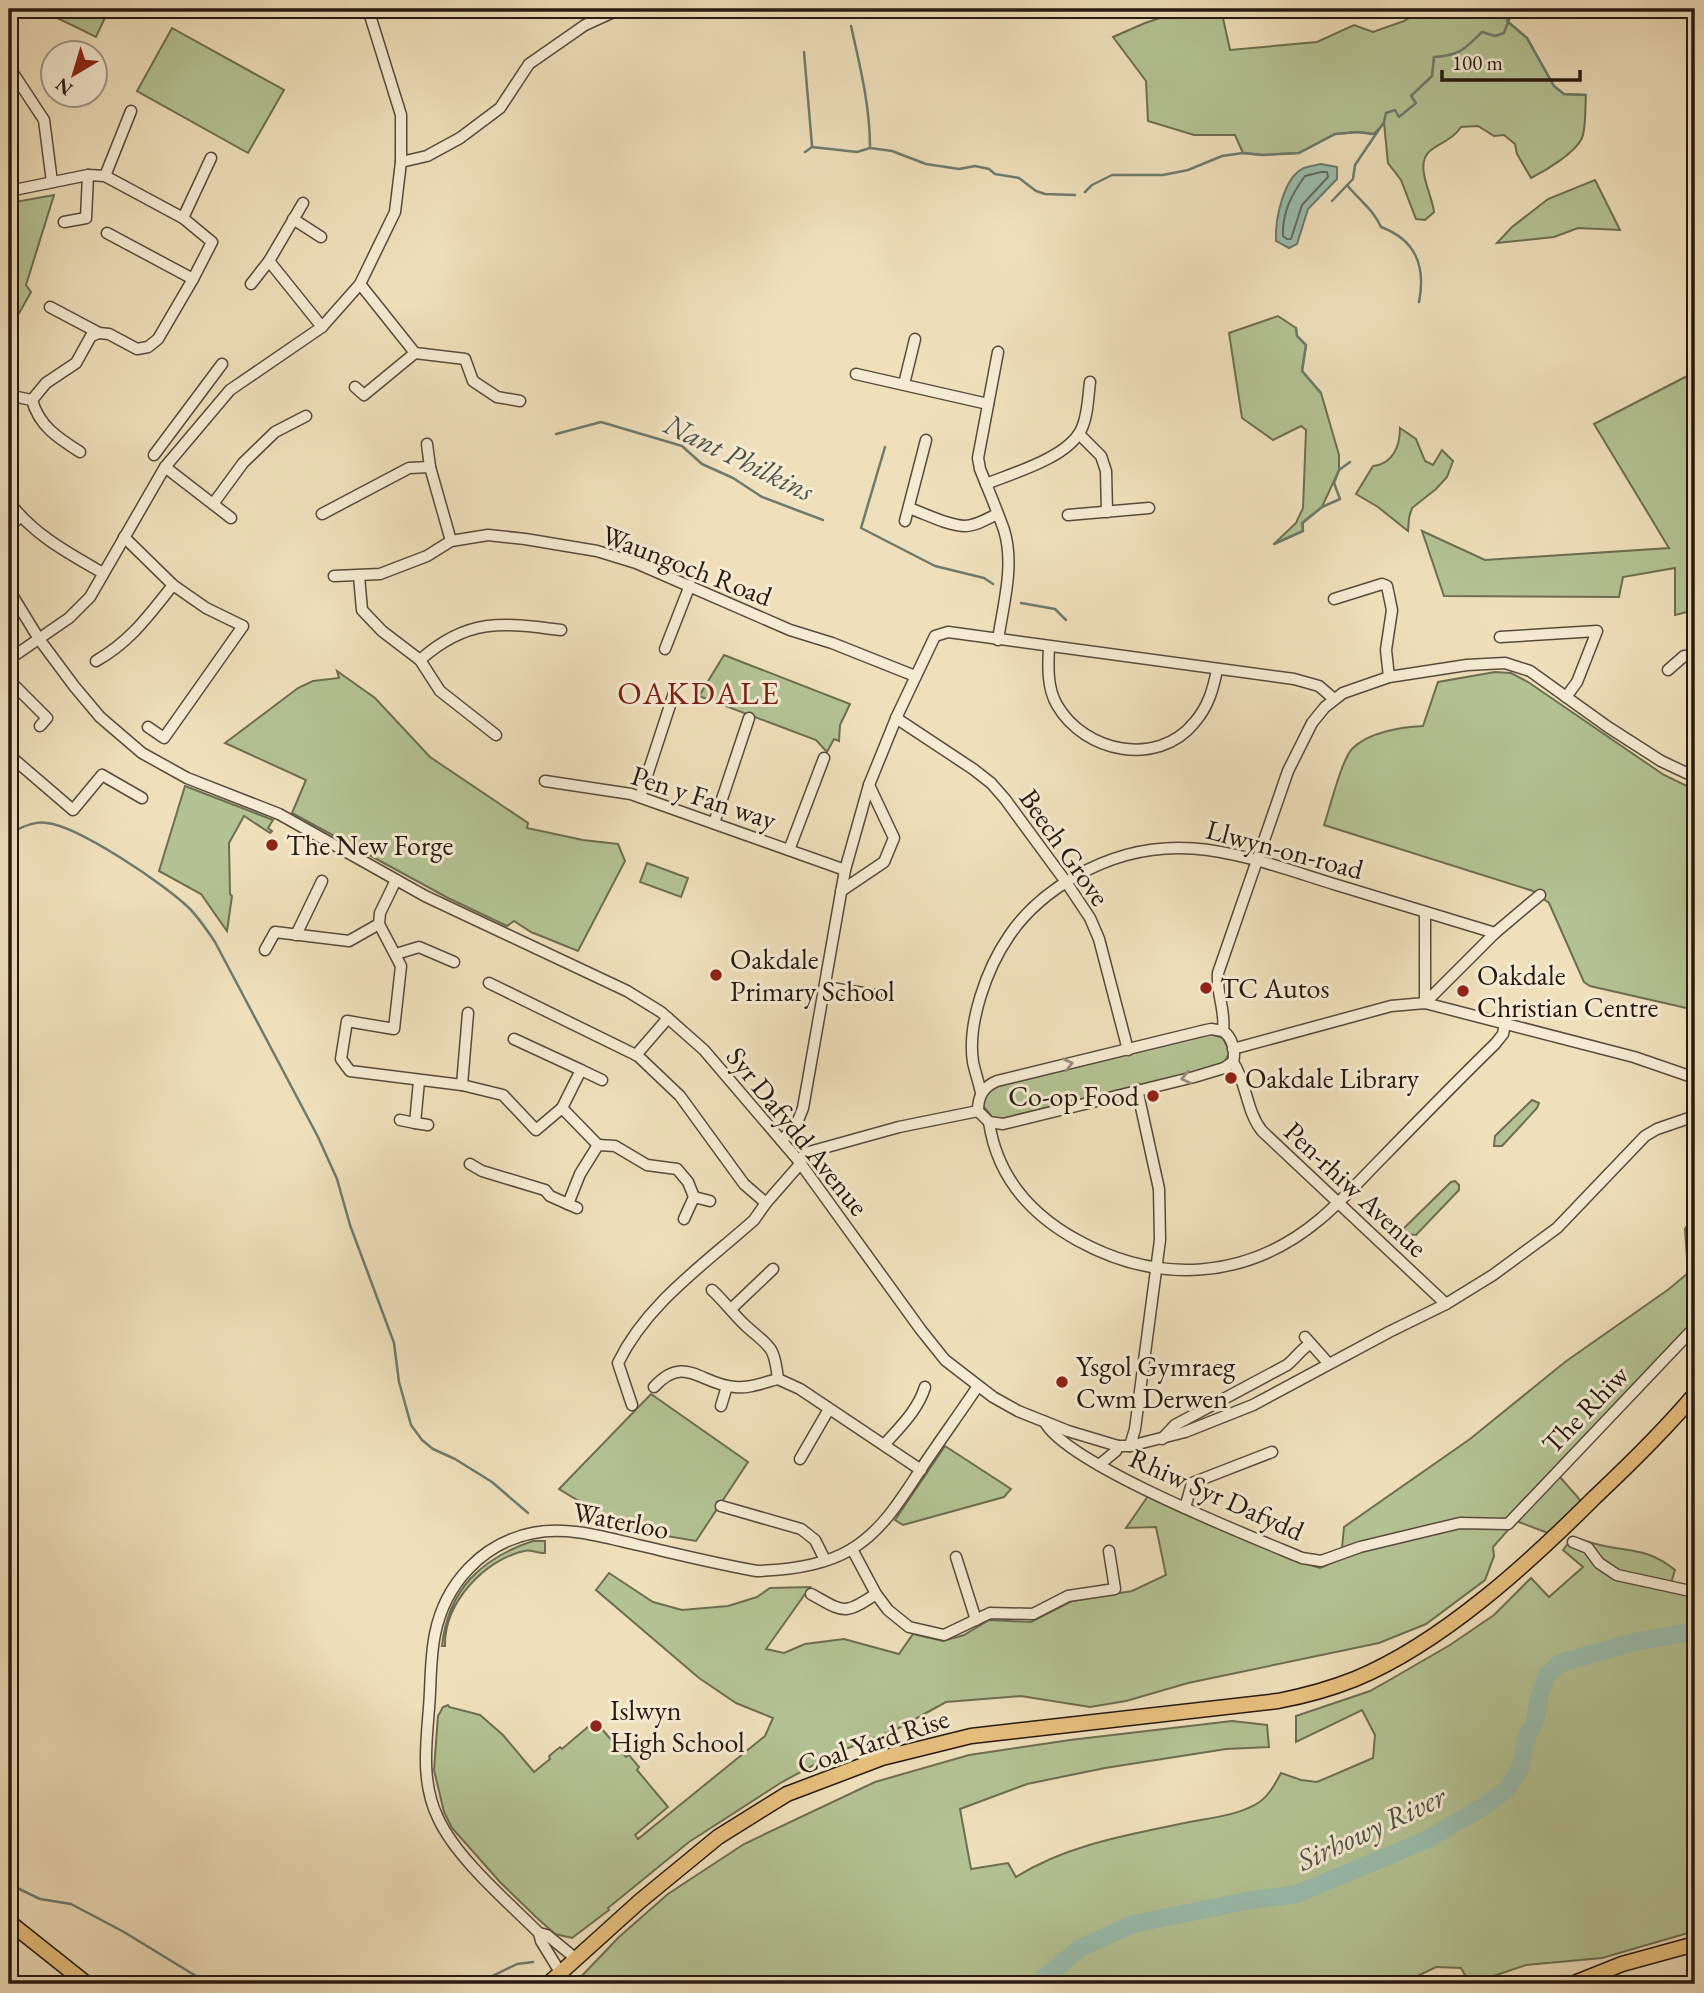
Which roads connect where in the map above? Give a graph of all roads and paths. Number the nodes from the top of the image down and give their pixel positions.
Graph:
1 (368, 9) edge
2 (620, 9) edge
3 (9, 67) edge
4 (131, 111) dead end
5 (211, 158) dead end
6 (401, 162) junction
7 (88, 176) junction
8 (105, 176) junction
9 (52, 182) junction
10 (9, 191) edge
11 (303, 203) dead end
12 (183, 218) junction
13 (293, 219) junction
14 (64, 222) dead end
15 (107, 233) dead end
16 (321, 237) dead end
17 (269, 261) junction
18 (193, 279) junction
19 (251, 284) dead end
20 (360, 284) junction
21 (50, 307) dead end
22 (322, 327) junction
23 (99, 333) junction
24 (915, 339) dead end
25 (998, 352) dead end
26 (415, 353) junction
27 (222, 364) dead end
28 (856, 374) dead end
29 (212, 378) junction
30 (1090, 382) dead end
31 (904, 384) junction
32 (230, 390) junction
33 (360, 391) dead end
34 (17, 397) dead end
35 (32, 400) junction
36 (520, 401) dead end
37 (988, 404) junction
38 (306, 416) dead end
39 (1079, 434) junction
40 (165, 440) junction
41 (926, 440) dead end
42 (427, 444) dead end
43 (179, 449) junction
44 (80, 452) dead end
45 (154, 455) dead end
46 (165, 467) junction
47 (430, 467) junction
48 (986, 484) junction
49 (333, 493) dead end
50 (9, 502) edge
51 (214, 504) junction
52 (340, 504) junction
53 (909, 508) junction
54 (1149, 508) dead end
55 (1107, 512) junction
56 (322, 514) dead end
57 (997, 514) junction
58 (1068, 515) dead end
59 (20, 517) junction
60 (231, 518) dead end
61 (905, 521) dead end
62 (9, 527) edge
63 (124, 537) junction
64 (451, 541) junction
65 (103, 573) junction
66 (334, 576) dead end
67 (359, 576) junction
68 (690, 584) junction
69 (173, 585) junction
70 (9, 590) edge
71 (1334, 599) dead end
72 (250, 615) dead end
73 (243, 626) junction
74 (561, 630) dead end
75 (1500, 637) dead end
76 (39, 639) junction
77 (998, 640) junction
78 (1049, 647) junction
79 (665, 649) dead end
80 (1695, 655) edge
81 (420, 660) junction
82 (96, 661) dead end
83 (9, 663) edge
84 (1217, 670) junction
85 (1668, 670) dead end
86 (915, 676) junction
87 (1389, 677) junction
88 (9, 680) edge
89 (674, 693) dead end
90 (1566, 697) junction
91 (1334, 699) junction
92 (749, 718) dead end
93 (896, 718) junction
94 (40, 726) dead end
95 (148, 727) dead end
96 (496, 735) dead end
97 (9, 755) edge
98 (824, 758) dead end
99 (1695, 777) edge
100 (545, 781) dead end
101 (869, 785) junction
102 (640, 797) junction
103 (142, 798) dead end
104 (714, 823) junction
105 (789, 850) junction
106 (1258, 861) junction
107 (845, 870) junction
108 (396, 880) junction
109 (322, 881) dead end
110 (1066, 882) junction
111 (841, 891) junction
112 (1540, 895) dead end
113 (1424, 912) junction
114 (379, 924) junction
115 (1495, 933) junction
116 (296, 935) junction
117 (265, 950) dead end
118 (396, 954) junction
119 (454, 962) dead end
120 (489, 983) dead end
121 (825, 987) junction
122 (876, 995) dead end
123 (1425, 1003) junction
124 (468, 1013) dead end
125 (668, 1018) junction
126 (1505, 1023) junction
127 (1223, 1031) junction
128 (514, 1039) dead end
129 (1233, 1049) junction
130 (1128, 1050) junction
131 (636, 1055) junction
132 (1233, 1062) junction
133 (581, 1070) junction
134 (1695, 1078) edge
135 (602, 1080) dead end
136 (419, 1081) junction
137 (462, 1085) junction
138 (1137, 1089) junction
139 (981, 1093) junction
140 (562, 1108) junction
141 (978, 1111) junction
142 (1695, 1116) edge
143 (400, 1121) dead end
144 (989, 1122) junction
145 (415, 1123) junction
146 (428, 1125) dead end
147 (781, 1140) junction
148 (598, 1145) junction
149 (799, 1162) junction
150 (470, 1164) dead end
151 (694, 1197) junction
152 (710, 1201) dead end
153 (1338, 1202) junction
154 (766, 1203) junction
155 (684, 1219) dead end
156 (1158, 1267) junction
157 (773, 1269) dead end
158 (712, 1290) dead end
159 (1446, 1304) junction
160 (731, 1309) junction
161 (1695, 1327) edge
162 (1329, 1364) junction
163 (778, 1379) junction
164 (727, 1386) junction
165 (978, 1386) junction
166 (654, 1387) dead end
167 (925, 1387) dead end
168 (1695, 1394) edge
169 (632, 1405) dead end
170 (721, 1406) dead end
171 (829, 1409) junction
172 (1045, 1422) junction
173 (1163, 1439) junction
174 (884, 1445) junction
175 (1124, 1446) junction
176 (1272, 1452) dead end
177 (800, 1460) dead end
178 (1100, 1465) junction
179 (920, 1470) junction
180 (721, 1506) dead end
181 (1185, 1508) junction
182 (1508, 1524) joint
183 (1573, 1542) dead end
184 (852, 1549) junction
185 (1109, 1551) dead end
186 (956, 1557) dead end
187 (825, 1560) junction
188 (1695, 1592) edge
189 (811, 1594) dead end
190 (876, 1594) junction
191 (976, 1620) junction
192 (9, 1922) edge
193 (539, 1933) junction
194 (1695, 1944) edge
195 (575, 1958) junction
196 (560, 1972) junction
197 (87, 1984) edge
198 (548, 1984) edge
199 (1572, 1984) edge

1 - 6 street
2 - 6 street
3 - 9 street
4 - 8 street
5 - 12 street
6 - 20 street
7 - 8 street
7 - 9 street
7 - 14 street
8 - 12 street
9 - 10 street
11 - 13 street
12 - 18 street
13 - 16 street
13 - 17 street
15 - 18 street
17 - 19 street
17 - 22 street
18 - 23 street
20 - 22 street
20 - 26 street
21 - 23 street
22 - 32 street
23 - 35 street
24 - 31 street
25 - 37 street
26 - 33 street
26 - 36 street
27 - 29 street
28 - 31 street
29 - 32 street
29 - 40 street
30 - 39 street
31 - 37 street
32 - 43 street
34 - 35 street
35 - 44 street
37 - 48 street
38 - 51 street
39 - 48 street
39 - 55 street
40 - 43 street
40 - 45 street
41 - 53 street
42 - 47 street
43 - 46 street
46 - 51 street
46 - 63 street
47 - 52 street
47 - 64 street
48 - 57 street
49 - 52 street
50 - 59 street
51 - 60 street
52 - 56 street
53 - 57 street
53 - 61 street
54 - 55 street
55 - 58 street
57 - 77 street
59 - 62 street
59 - 65 street
63 - 65 street
63 - 69 street
64 - 67 street, Waungoch Road
64 - 68 street, Waungoch Road
65 - 76 street
66 - 67 street, Waungoch Road
67 - 81 street
68 - 79 street
68 - 86 street, Waungoch Road
69 - 73 street
69 - 82 street
70 - 76 street, Syr Dafydd Avenue
71 - 87 street
72 - 73 street
73 - 95 street
74 - 81 street
75 - 90 street
76 - 83 street
76 - 108 street, Syr Dafydd Avenue
77 - 78 street
77 - 86 street
78 - 84 street
78 - 84 street
80 - 85 street
81 - 96 street
84 - 91 street
86 - 93 street
87 - 90 street
87 - 91 street
88 - 94 street
89 - 102 street
90 - 99 street
91 - 106 street, Pen-rhiw Avenue
92 - 104 street
93 - 101 street
93 - 110 street, Beech Grove
97 - 103 street
98 - 105 street
100 - 102 street, Pen y Fan way
101 - 107 street
101 - 111 street
102 - 104 street, Pen y Fan way
104 - 105 street, Pen y Fan way
105 - 107 street, Pen y Fan way
106 - 110 street, Llwyn-on-road
106 - 113 street, Llwyn-on-road
106 - 127 street, Pen-rhiw Avenue
107 - 111 street
108 - 114 street
108 - 125 street, Syr Dafydd Avenue
109 - 116 street
110 - 130 street, Beech Grove
110 - 139 street, Llwyn-on-road
111 - 121 street
112 - 115 street
113 - 115 street, Llwyn-on-road
113 - 123 street
114 - 116 street
114 - 118 street
115 - 123 street
116 - 117 street
118 - 119 street
118 - 136 street
120 - 131 street
121 - 122 street
121 - 147 street
123 - 126 street
123 - 129 street
124 - 137 street
125 - 131 street
125 - 147 street, Syr Dafydd Avenue
126 - 134 street
126 - 153 street
127 - 129 street, Pen-rhiw Avenue
127 - 130 street
128 - 133 street
129 - 132 street, Pen-rhiw Avenue
139 -> 130 street
131 - 154 street
132 -> 138 street
132 - 153 street, Pen-rhiw Avenue
133 - 135 street
133 - 140 street
136 - 137 street
136 - 145 street
137 - 140 street
138 - 144 street
138 - 156 street
139 - 141 street
140 - 148 street
141 - 144 street
141 - 149 street
142 - 159 street
143 - 145 street
144 - 156 street
145 - 146 street
147 - 149 street, Syr Dafydd Avenue
148 - 150 street
148 - 151 street
149 - 154 street
149 - 165 street, Syr Dafydd Avenue
151 - 152 street
151 - 155 street
153 - 156 street
153 - 159 street, Pen-rhiw Avenue
154 - 169 street
156 - 175 street
157 - 160 street
158 - 160 street
159 - 162 street
160 - 163 street
161 - 182 street, The Rhiw
162 - 173 street
162 - 173 street
163 - 164 street
163 - 171 street
164 - 166 street
164 - 170 street
165 - 172 street, Syr Dafydd Avenue
165 - 179 street, Waterloo
167 - 174 street
168 - 195 main road, Coal Yard Rise
171 - 174 street
171 - 177 street
172 - 175 street
172 - 178 street, Rhiw Syr Dafydd
173 - 175 street
174 - 179 street
175 - 178 street
176 - 181 street
178 - 181 street, Rhiw Syr Dafydd
179 - 184 street, Waterloo
180 - 187 street
181 - 182 street, Rhiw Syr Dafydd
183 - 188 street
184 - 187 street, Waterloo
184 - 190 street
185 - 191 street
186 - 191 street
187 - 193 street, Waterloo
189 - 190 street
190 - 191 street
192 - 197 main road
193 - 195 street, Waterloo
193 - 196 street, Waterloo
194 - 199 main road
195 - 196 main road, Coal Yard Rise
196 - 198 main road, Coal Yard Rise

